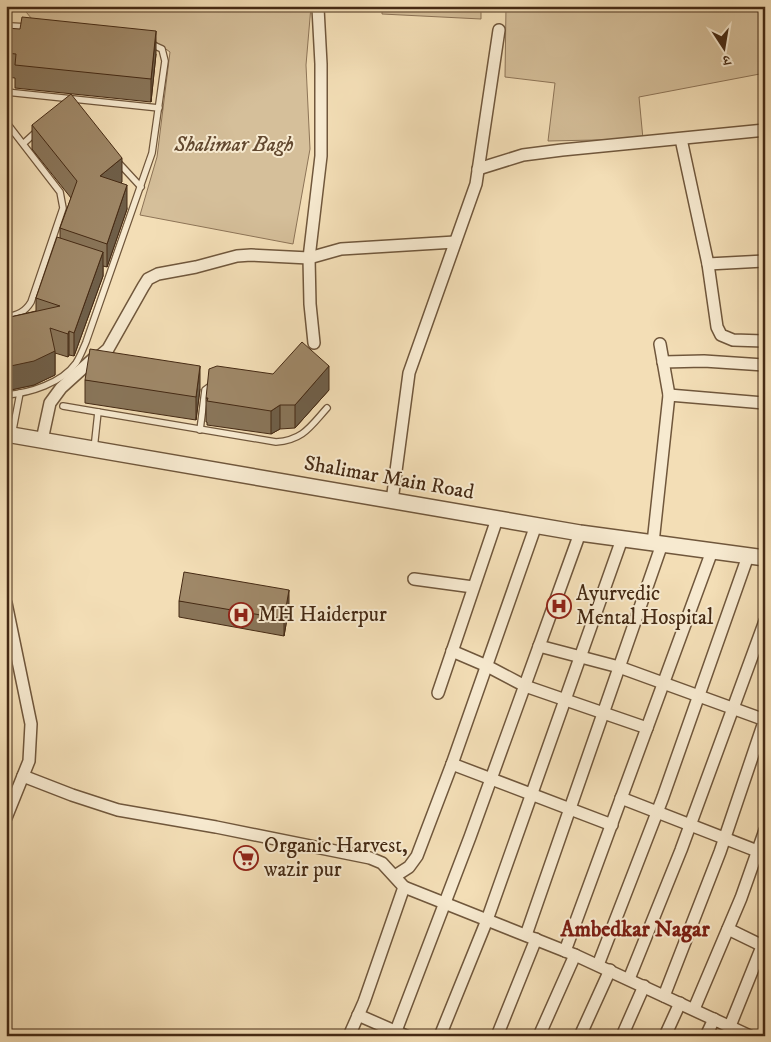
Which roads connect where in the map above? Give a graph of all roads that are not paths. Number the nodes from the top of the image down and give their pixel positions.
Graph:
1 (318, 8) dead end
2 (39, 29) edge
3 (6, 30) edge
4 (499, 30) dead end
5 (145, 43) edge
6 (6, 92) edge
7 (60, 98) junction
8 (66, 105) edge
9 (158, 108) junction
10 (6, 122) edge
11 (45, 124) edge
12 (765, 130) edge
13 (681, 139) junction
14 (24, 144) junction
15 (110, 153) edge
16 (478, 169) junction
17 (141, 187) junction
18 (455, 242) junction
19 (48, 253) junction
20 (57, 256) edge
21 (309, 258) junction
22 (765, 261) edge
23 (708, 264) junction
24 (102, 270) edge
25 (110, 273) junction
26 (6, 317) edge
27 (765, 341) edge
28 (314, 343) dead end
29 (660, 344) dead end
30 (663, 362) junction
31 (765, 365) edge
32 (218, 385) edge
33 (20, 393) junction
34 (6, 395) edge
35 (669, 395) junction
36 (765, 403) edge
37 (63, 406) dead end
38 (326, 408) dead end
39 (98, 412) junction
40 (200, 430) junction
41 (9, 435) edge
42 (42, 440) junction
43 (94, 448) junction
44 (392, 501) junction
45 (497, 519) junction
46 (536, 526) junction
47 (580, 533) junction
48 (622, 539) junction
49 (658, 544) junction
50 (712, 551) junction
51 (748, 556) junction
52 (765, 558) edge
53 (414, 579) dead end
54 (473, 587) junction
55 (6, 604) edge
56 (765, 621) edge
57 (539, 646) junction
58 (452, 651) junction
59 (580, 657) junction
60 (486, 666) junction
61 (619, 667) junction
62 (664, 683) junction
63 (525, 686) junction
64 (438, 693) dead end
65 (698, 696) junction
66 (565, 700) junction
67 (733, 708) junction
68 (603, 713) junction
69 (765, 720) edge
70 (647, 728) junction
71 (452, 764) junction
72 (23, 776) junction
73 (491, 779) junction
74 (531, 794) junction
75 (621, 798) junction
76 (570, 809) junction
77 (657, 812) junction
78 (6, 818) edge
79 (612, 825) junction
80 (690, 825) junction
81 (765, 830) edge
82 (725, 838) junction
83 (761, 853) edge
84 (395, 876) junction
85 (404, 887) junction
86 (445, 903) junction
87 (487, 920) junction
88 (728, 928) junction
89 (531, 937) junction
90 (764, 944) edge
91 (570, 953) junction
92 (598, 965) junction
93 (610, 970) junction
94 (629, 979) junction
95 (644, 986) junction
96 (664, 996) junction
97 (680, 1003) junction
98 (694, 1010) junction
99 (358, 1015) junction
100 (714, 1019) junction
101 (730, 1026) junction
102 (399, 1034) edge
103 (749, 1035) edge
104 (349, 1036) edge
105 (440, 1036) edge
106 (497, 1036) edge
107 (539, 1036) edge
108 (580, 1036) edge
109 (622, 1036) edge
110 (665, 1036) edge
111 (706, 1036) edge

1 - 21 street
2 - 3 lane
4 - 16 street
5 - 9 lane
6 - 7 lane
7 - 8 lane
7 - 9 lane
9 - 17 lane
10 - 14 lane
11 - 14 lane
12 - 13 street
13 - 16 street
13 - 23 street
14 - 19 lane
15 - 17 lane
16 - 18 street
17 - 25 lane
18 - 21 street
18 - 44 street
19 - 20 lane
19 - 26 lane
21 - 28 street
21 - 42 street
22 - 23 street
23 - 27 street
24 - 25 lane
25 - 33 lane
29 - 30 street
30 - 31 street
30 - 35 street
32 - 40 lane
33 - 34 lane
33 - 41 lane
35 - 36 street
35 - 49 street
37 - 39 lane
38 - 40 lane
39 - 40 lane
39 - 43 lane
41 - 42 street, Shalimar Main Road
42 - 43 street, Shalimar Main Road
43 - 44 street, Shalimar Main Road
44 - 45 street, Shalimar Main Road
45 - 46 street, Shalimar Main Road
45 - 54 street
46 - 47 street, Shalimar Main Road
46 - 60 street
47 - 48 street, Shalimar Main Road
47 - 57 street
48 - 49 street, Shalimar Main Road
48 - 59 street
49 - 50 street, Shalimar Main Road
49 - 61 street
50 - 51 street, Shalimar Main Road
50 - 62 street
51 - 52 street, Shalimar Main Road
51 - 65 street
53 - 54 street
54 - 58 street
55 - 72 street
56 - 67 street
57 - 59 street
57 - 63 street
58 - 60 street
58 - 64 street
59 - 61 street
59 - 66 street
60 - 63 street
60 - 71 street
61 - 62 street
61 - 68 street
62 - 65 street
62 - 70 street
63 - 66 street
63 - 73 street
65 - 67 street
65 - 77 street
66 - 68 street
66 - 74 street
67 - 69 street
67 - 80 street
68 - 70 street
68 - 76 street
69 - 82 street
70 - 75 street
71 - 73 street
71 - 84 street
72 - 78 street
72 - 84 street
73 - 74 street
73 - 86 street
74 - 76 street
74 - 87 street
75 - 77 street
75 - 79 street
76 - 79 street
76 - 89 street
77 - 80 street
77 - 92 street
79 - 91 street
80 - 82 street
80 - 94 street
81 - 83 street
82 - 83 street
82 - 96 street
83 - 88 street
84 - 85 street
85 - 86 street
85 - 99 street
86 - 87 street
86 - 102 street
87 - 89 street
87 - 105 street
88 - 90 street
88 - 98 street
89 - 91 street
89 - 106 street
90 - 101 street
91 - 92 street
91 - 107 street
92 - 93 street
93 - 94 street
93 - 108 street
94 - 95 street
95 - 96 street
95 - 109 street
96 - 97 street
97 - 98 street
97 - 110 street
98 - 100 street
99 - 102 street
99 - 104 street
100 - 101 street
100 - 111 street
101 - 103 street

